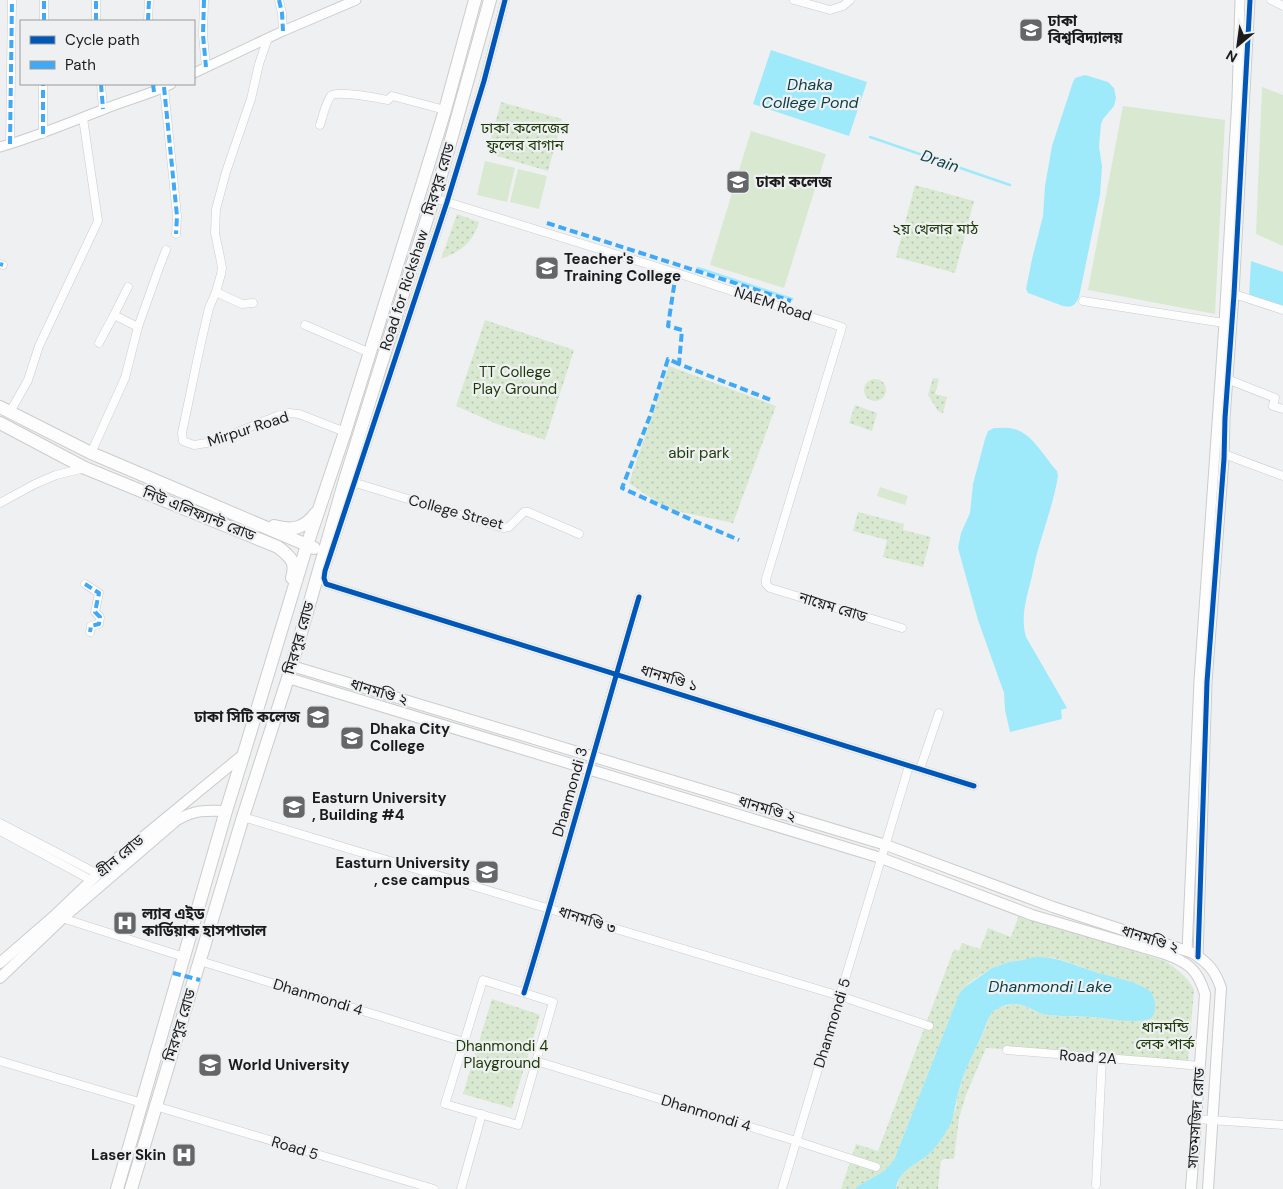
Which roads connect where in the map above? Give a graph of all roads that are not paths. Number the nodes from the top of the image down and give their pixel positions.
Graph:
1 (12, 0) edge
2 (44, 0) edge
3 (96, 0) edge
4 (149, 0) edge
5 (204, 0) edge
6 (279, 0) edge
7 (356, 0) edge
8 (475, 0) edge
9 (490, 0) edge
10 (505, 0) edge
11 (794, 0) edge
12 (850, 0) edge
13 (1240, 0) edge
14 (1250, 0) edge
15 (1271, 0) edge
16 (1283, 6) edge
17 (44, 20) edge
18 (96, 20) edge
19 (148, 20) edge
20 (283, 31) junction
21 (268, 38) junction
22 (206, 67) junction
23 (195, 72) edge
24 (43, 85) edge
25 (101, 85) edge
26 (168, 85) edge
27 (153, 88) edge
28 (103, 109) junction
29 (445, 110) junction
30 (83, 118) junction
31 (320, 125) dead end
32 (43, 134) junction
33 (10, 144) junction
34 (0, 147) edge
35 (1236, 188) junction
36 (419, 194) junction
37 (434, 198) junction
38 (447, 202) junction
39 (176, 234) dead end
40 (166, 250) dead end
41 (128, 287) dead end
42 (216, 292) junction
43 (1234, 294) junction
44 (1083, 301) dead end
45 (253, 303) dead end
46 (1283, 310) edge
47 (114, 315) junction
48 (1228, 324) junction
49 (305, 325) dead end
50 (138, 327) junction
51 (100, 343) dead end
52 (370, 353) junction
53 (1228, 379) junction
54 (1283, 409) edge
55 (5, 410) edge
56 (1221, 422) junction
57 (1, 425) edge
58 (345, 432) junction
59 (91, 453) junction
60 (1224, 454) junction
61 (85, 468) junction
62 (1283, 476) edge
63 (349, 482) junction
64 (0, 503) edge
65 (319, 508) junction
66 (243, 518) junction
67 (579, 534) dead end
68 (307, 545) junction
69 (324, 552) junction
70 (85, 584) dead end
71 (766, 584) joint
72 (328, 586) joint
73 (639, 597) dead end
74 (902, 628) dead end
75 (90, 632) dead end
76 (269, 671) junction
77 (290, 672) junction
78 (616, 675) junction
79 (1203, 681) junction
80 (939, 713) dead end
81 (244, 754) junction
82 (593, 756) junction
83 (908, 766) junction
84 (589, 769) junction
85 (920, 769) junction
86 (1199, 770) junction
87 (974, 786) dead end
88 (226, 811) junction
89 (243, 816) junction
90 (0, 823) edge
91 (0, 831) edge
92 (886, 845) junction
93 (882, 858) junction
94 (95, 877) junction
95 (550, 908) junction
96 (58, 917) junction
97 (1187, 951) junction
98 (184, 957) junction
99 (1198, 957) junction
100 (200, 961) junction
101 (0, 963) edge
102 (1188, 964) junction
103 (0, 978) edge
104 (1203, 988) joint
105 (1221, 988) joint
106 (524, 993) junction
107 (840, 996) junction
108 (929, 1026) dead end
109 (464, 1042) junction
110 (1007, 1050) dead end
111 (1102, 1058) junction
112 (0, 1061) edge
113 (536, 1061) junction
114 (1199, 1066) junction
115 (142, 1103) junction
116 (156, 1106) junction
117 (482, 1114) junction
118 (1196, 1119) junction
119 (1212, 1120) junction
120 (1283, 1125) edge
121 (796, 1141) junction
122 (876, 1167) dead end
123 (1096, 1185) dead end
124 (117, 1189) edge
125 (131, 1189) edge
126 (434, 1189) edge
127 (461, 1189) edge
128 (782, 1189) edge
129 (1191, 1189) edge
130 (1208, 1189) edge

1 - 33 street
2 - 17 street
3 - 18 street
4 - 19 street
5 - 22 street
6 - 20 street
7 - 20 street
8 - 29 highway, মিরপুর রোড
9 - 37 highway, মিরপুর রোড
10 - 38 street, Road for Rickshaw
11 - 12 street
13 - 35 street
14 - 35 street
15 - 16 street
20 - 21 street
21 - 22 street
21 - 42 street
22 - 23 street
24 - 32 street
25 - 28 street
26 - 27 street
26 - 39 street
27 - 28 street
28 - 30 street
29 - 31 street
29 - 36 highway, মিরপুর রোড
30 - 32 street
30 - 55 street
32 - 33 street
33 - 34 street
35 - 43 street
35 - 48 street
36 - 37 highway
36 - 52 highway, মিরপুর রোড
37 - 38 street
37 - 63 highway, মিরপুর রোড
38 - 63 street, Road for Rickshaw
38 - 71 street, NAEM Road
40 - 50 street
41 - 47 street
42 - 45 street
42 - 58 street, Mirpur Road
43 - 46 street
43 - 48 street
44 - 48 street
47 - 50 street
47 - 51 street
48 - 53 street
48 - 56 street
49 - 52 street
50 - 59 street
52 - 58 highway, মিরপুর রোড
53 - 54 street
53 - 56 street
55 - 59 highway, নিউ এলিফ্যান্ট রোড
56 - 60 street
56 - 79 street
57 - 61 highway, নিউ এলিফ্যান্ট রোড
58 - 65 highway, মিরপুর রোড
59 - 66 highway, নিউ এলিফ্যান্ট রোড
60 - 62 street
60 - 79 street
61 - 64 street
61 - 76 highway, নিউ এলিফ্যান্ট রোড
63 - 67 street, College Street
63 - 69 highway, মিরপুর রোড
63 - 72 street, Road for Rickshaw
65 - 66 highway
65 - 68 highway, মিরপুর রোড
66 - 68 highway, নিউ এলিফ্যান্ট রোড
68 - 69 highway, নিউ এলিফ্যান্ট রোড
68 - 76 highway, মিরপুর রোড
69 - 77 highway, মিরপুর রোড
70 - 75 street
71 - 74 street, নায়েম রোড
72 - 78 street, ধানমণ্ডি ১
73 - 78 street, Dhanmondi 3
76 - 81 highway, মিরপুর রোড
77 - 82 main road, ধানমণ্ডি ২
77 - 84 main road, ধানমণ্ডি ২
77 - 89 highway, মিরপুর রোড
78 - 82 street, Dhanmondi 3
78 - 83 street, ধানমণ্ডি ১
79 - 86 street
80 - 85 street
81 - 88 highway, মিরপুর রোড
81 - 94 main road, গ্রীন রোড
82 - 84 street, Dhanmondi 3
82 - 92 main road, ধানমণ্ডি ২
83 - 85 street, ধানমণ্ডি ১
83 - 92 street
84 - 93 main road, ধানমণ্ডি ২
84 - 95 street, Dhanmondi 3
85 - 87 street, ধানমণ্ডি ১
86 - 97 street
86 - 99 street
88 - 89 highway
88 - 96 main road, গ্রীন রোড
88 - 98 highway, মিরপুর রোড
89 - 95 street, ধানমণ্ডি ৩
89 - 100 highway, মিরপুর রোড
90 - 94 street
91 - 94 street
92 - 93 street
92 - 97 main road, ধানমণ্ডি ২
93 - 102 main road, ধানমণ্ডি ২
93 - 107 street, Dhanmondi 5
94 - 96 main road, গ্রীন রোড
95 - 106 street, Dhanmondi 3
95 - 107 street, ধানমণ্ডি ৩
96 - 98 street
96 - 101 main road, গ্রীন রোড
96 - 103 main road, গ্রীন রোড
97 - 99 main road, ধানমণ্ডি ২
97 - 102 main road
98 - 115 highway, মিরপুর রোড
99 - 102 main road
99 - 105 main road, ধানমণ্ডি ২
100 - 109 street, Dhanmondi 4
100 - 116 highway, মিরপুর রোড
102 - 104 main road, ধানমণ্ডি ২
104 - 114 main road, সাতমসজিদ রোড
105 - 119 main road, সাতমসজিদ রোড
106 - 109 street
106 - 113 street
107 - 108 street, ধানমণ্ডি ৩
107 - 121 street, Dhanmondi 5
109 - 117 street
110 - 111 street, Road 2A
111 - 114 street, Road 2A
111 - 123 street
112 - 115 street
113 - 117 street
113 - 121 street, Dhanmondi 4
114 - 118 main road, সাতমসজিদ রোড
115 - 124 highway, মিরপুর রোড
116 - 125 highway, মিরপুর রোড
116 - 126 street, Road 5
117 - 127 street
118 - 119 street
118 - 129 main road, সাতমসজিদ রোড
119 - 120 street
119 - 130 main road, সাতমসজিদ রোড
121 - 122 street, Dhanmondi 4
121 - 128 street, Dhanmondi 5

